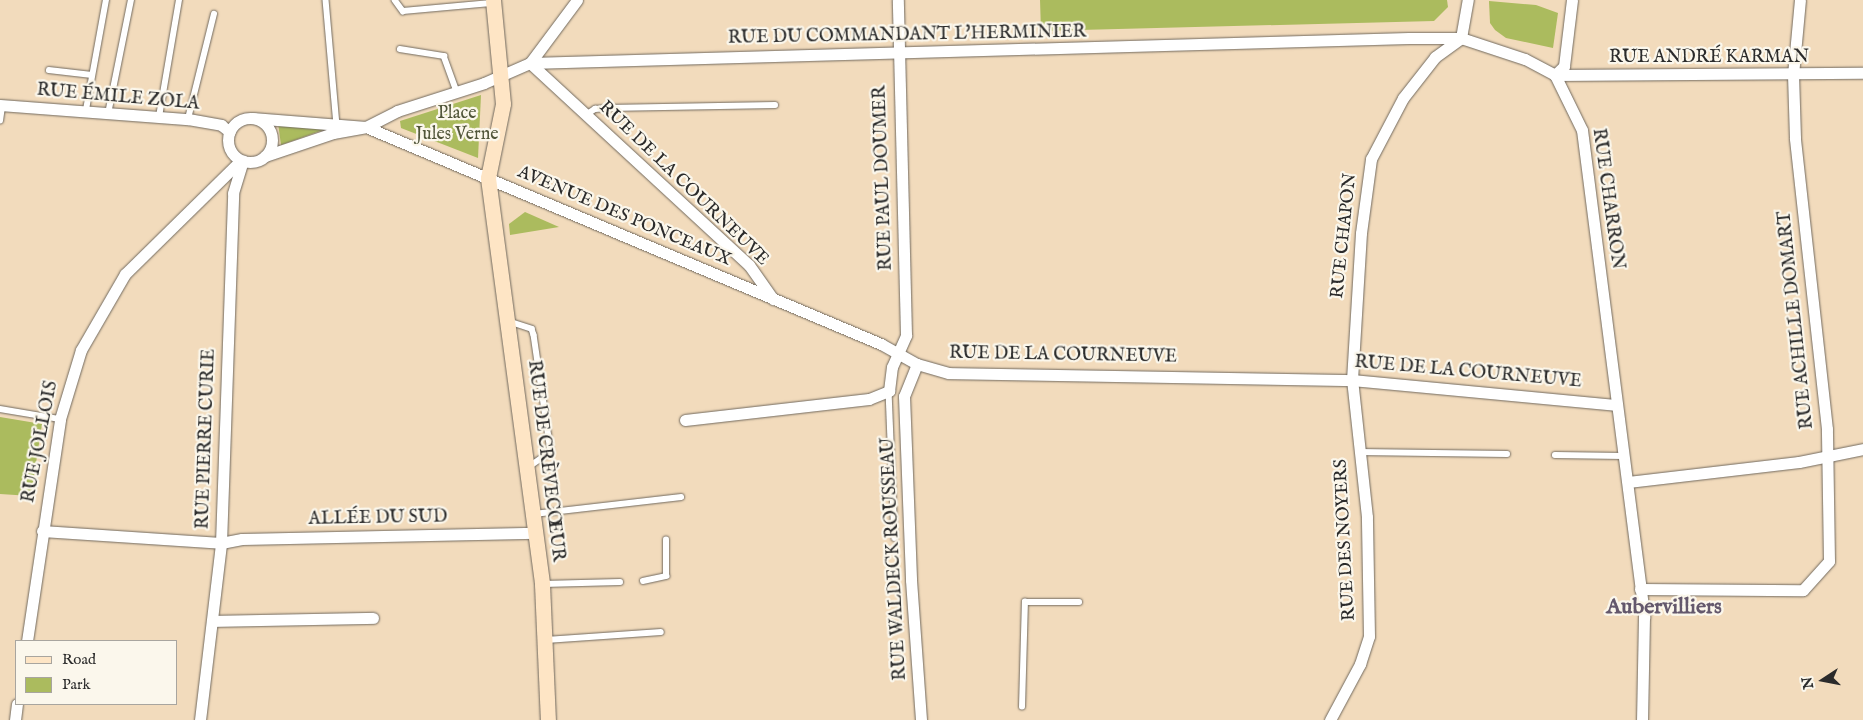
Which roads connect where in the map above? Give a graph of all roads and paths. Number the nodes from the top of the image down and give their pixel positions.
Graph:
1 (106, 0) edge
2 (131, 0) edge
3 (179, 0) edge
4 (326, 0) edge
5 (395, 0) edge
6 (577, 0) edge
7 (898, 0) edge
8 (1468, 0) edge
9 (1572, 0) edge
10 (1800, 0) edge
11 (493, 2) edge
12 (214, 14) dead end
13 (1461, 38) junction
14 (400, 49) dead end
15 (898, 52) junction
16 (530, 63) junction
17 (48, 70) dead end
18 (1863, 73) edge
19 (92, 75) junction
20 (1555, 75) junction
21 (1793, 75) junction
22 (501, 77) junction
23 (457, 92) junction
24 (775, 105) dead end
25 (1, 106) edge
26 (86, 110) junction
27 (108, 114) junction
28 (586, 115) junction
29 (159, 118) junction
30 (252, 118) junction
31 (188, 119) junction
32 (0, 121) edge
33 (337, 125) junction
34 (366, 127) junction
35 (230, 132) junction
36 (265, 156) junction
37 (242, 160) junction
38 (488, 178) junction
39 (773, 299) junction
40 (508, 321) junction
41 (899, 353) junction
42 (917, 364) junction
43 (892, 367) junction
44 (1352, 380) junction
45 (889, 391) junction
46 (904, 396) junction
47 (1615, 405) junction
48 (0, 409) edge
49 (60, 419) junction
50 (685, 420) dead end
51 (1863, 449) edge
52 (1359, 452) junction
53 (1507, 454) dead end
54 (1555, 455) dead end
55 (1623, 456) junction
56 (1828, 457) junction
57 (528, 468) junction
58 (1628, 482) junction
59 (681, 497) dead end
60 (534, 514) junction
61 (42, 531) junction
62 (536, 534) junction
63 (895, 538) dead end
64 (666, 540) dead end
65 (221, 543) junction
66 (643, 581) dead end
67 (620, 582) dead end
68 (542, 584) junction
69 (1639, 586) junction
70 (1079, 602) dead end
71 (373, 618) dead end
72 (214, 621) junction
73 (661, 632) dead end
74 (26, 640) edge
75 (545, 640) junction
76 (17, 705) edge
77 (1022, 707) dead end
78 (15, 720) edge
79 (200, 720) edge
80 (548, 720) edge
81 (921, 720) edge
82 (1330, 720) edge
83 (1642, 720) edge

1 - 19 lane
2 - 27 lane
3 - 29 lane
4 - 33 lane
5 - 11 lane
6 - 16 street
7 - 15 street, RUE PAUL DOUMER
8 - 13 street
9 - 20 street
10 - 21 street, RUE ACHILLE DOMART
11 - 22 main road
12 - 31 lane
13 - 15 street, RUE DU COMMANDANT L'HERMINIER
13 - 20 street
13 - 44 street, RUE CHAPON
14 - 23 lane
15 - 16 street, RUE DU COMMANDANT L'HERMINIER
15 - 41 street, RUE PAUL DOUMER
16 - 22 street, RUE DU COMMANDANT L'HERMINIER
16 - 28 street, RUE DE LA COURNEUVE
17 - 19 lane
18 - 21 street, RUE ANDRÉ KARMAN
19 - 26 lane
20 - 21 street, RUE ANDRÉ KARMAN
20 - 47 street, RUE CHARRON
21 - 56 street, RUE ACHILLE DOMART
22 - 23 street, RUE DU COMMANDANT L'HERMINIER
22 - 38 main road
23 - 34 street, RUE DU COMMANDANT L'HERMINIER
24 - 28 lane
25 - 26 street, RUE ÉMILE ZOLA
25 - 32 lane
26 - 27 street, RUE ÉMILE ZOLA
27 - 29 street, RUE ÉMILE ZOLA
28 - 39 street, RUE DE LA COURNEUVE
29 - 31 street, RUE ÉMILE ZOLA
30 - 33 street
30 - 35 street
30 - 36 street
31 - 35 street, RUE ÉMILE ZOLA
33 - 34 street
34 - 36 street
34 - 38 street, AVENUE DES PONCEAUX
35 - 37 street
36 - 37 street
37 - 49 street, RUE JOLLOIS
37 - 65 street, RUE PIERRE CURIE
38 - 39 street, AVENUE DES PONCEAUX
38 - 40 main road, RUE DE CRÈVECŒUR
39 - 41 street, RUE DE LA COURNEUVE
40 - 57 main road, RUE DE CRÈVECŒUR
40 - 57 lane
41 - 42 street, RUE DE LA COURNEUVE
41 - 43 street, RUE PAUL DOUMER
42 - 44 street, RUE DE LA COURNEUVE
42 - 46 street, RUE WALDECK ROUSSEAU
43 - 45 street, RUE PAUL DOUMER
43 - 46 street, RUE WALDECK ROUSSEAU
44 - 47 street, RUE DE LA COURNEUVE
44 - 52 street, RUE DES NOYERS
45 - 50 street
45 - 63 lane
46 - 81 street, RUE WALDECK ROUSSEAU
47 - 55 street, RUE CHARRON
48 - 49 lane
49 - 61 street, RUE JOLLOIS
51 - 56 street
52 - 53 lane
52 - 82 street, RUE DES NOYERS
54 - 55 lane
55 - 58 street, RUE CHARRON
56 - 58 street
56 - 69 street, RUE ACHILLE DOMART
57 - 60 main road, RUE DE CRÈVECŒUR
58 - 69 street, RUE CHARRON
59 - 60 lane
60 - 62 main road, RUE DE CRÈVECŒUR
61 - 65 street, ALLÉE DU SUD
61 - 74 street, RUE JOLLOIS
62 - 65 street, ALLÉE DU SUD
62 - 68 main road, RUE DE CRÈVECŒUR
64 - 66 lane
65 - 72 street, RUE PIERRE CURIE
67 - 68 lane
68 - 75 main road, RUE DE CRÈVECŒUR
69 - 83 street, RUE CHARRON
70 - 77 lane
71 - 72 street
72 - 79 street, RUE PIERRE CURIE
73 - 75 lane
75 - 80 main road, RUE DE CRÈVECŒUR
76 - 78 street

